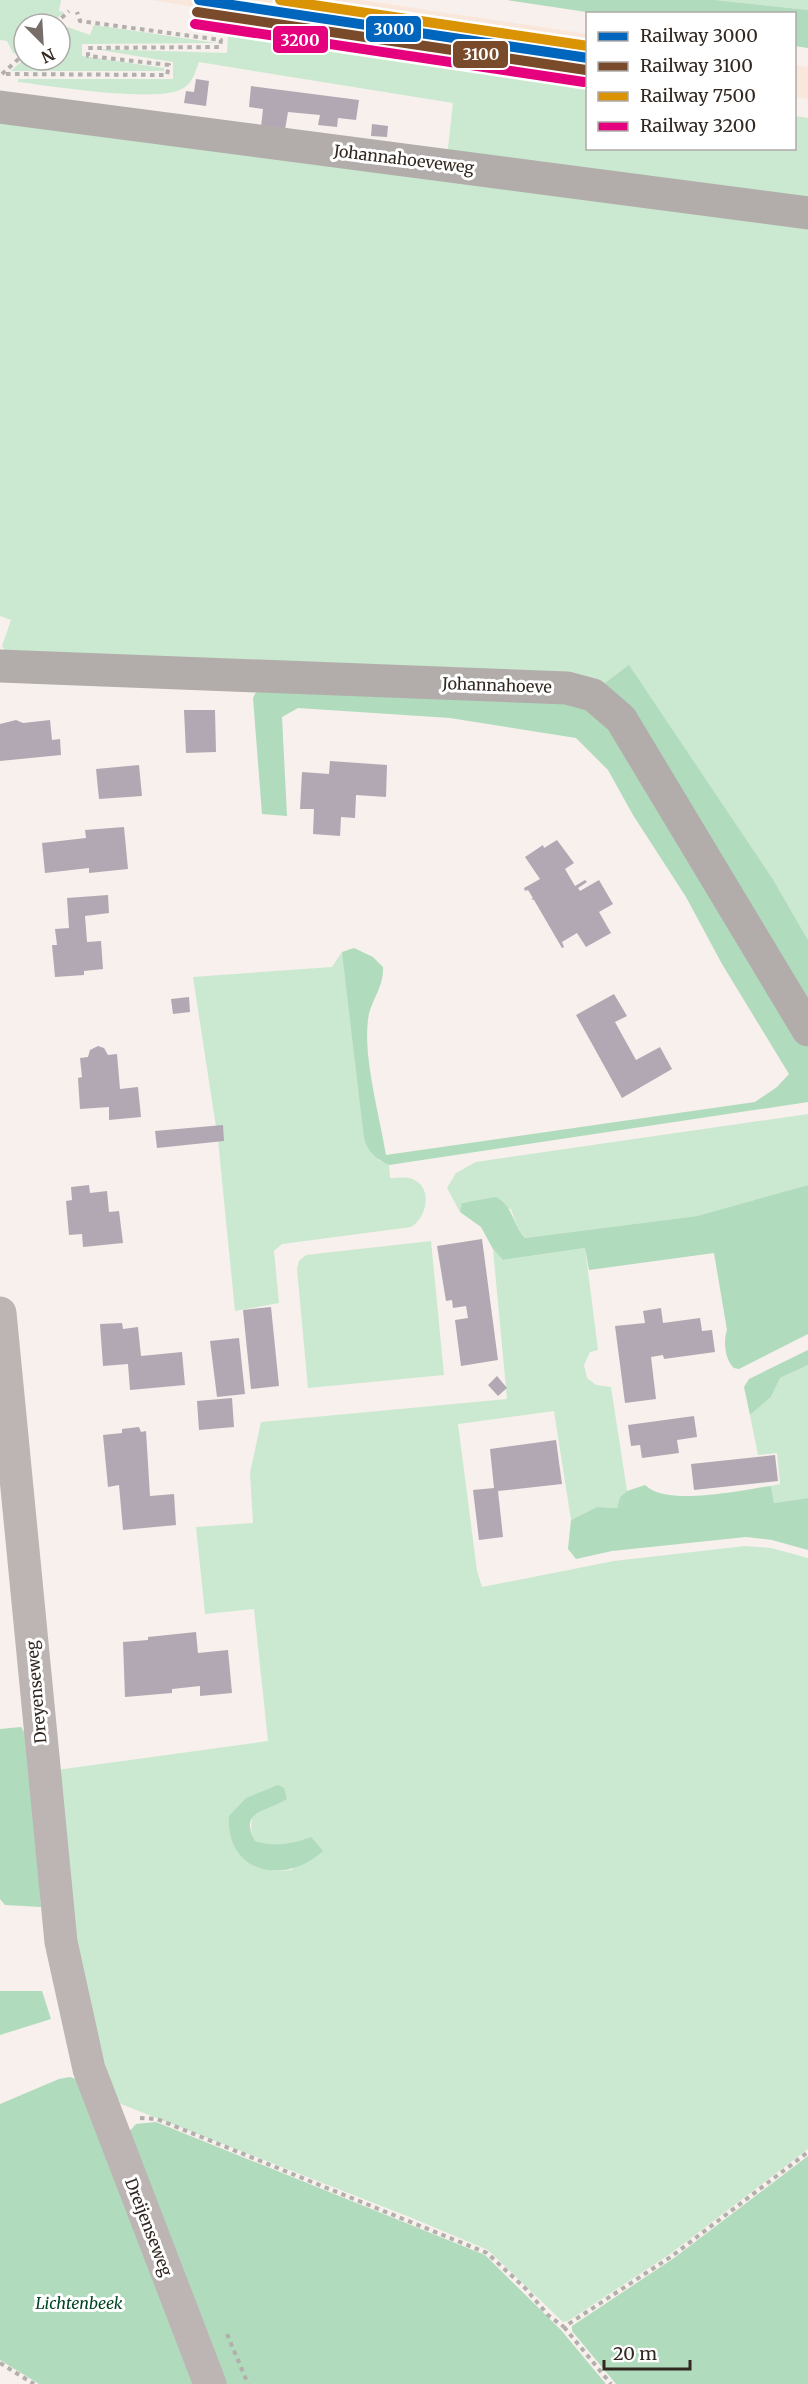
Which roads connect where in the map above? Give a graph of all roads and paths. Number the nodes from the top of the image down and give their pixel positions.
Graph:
1 (78, 12) dead end
2 (1, 75) edge
3 (0, 107) edge
4 (808, 213) edge
5 (0, 666) edge
6 (808, 1030) edge
7 (0, 1313) edge
8 (89, 2069) joint
9 (109, 2124) junction
10 (808, 2152) edge
11 (564, 2327) junction
12 (0, 2363) edge
13 (34, 2384) edge
14 (210, 2384) edge
15 (611, 2384) edge

1 - 2 path
3 - 4 street, Johannahoeveweg
5 - 6 street, Johannahoeve
7 - 8 main road, Dreyenseweg
8 - 9 main road, Dreijenseweg
9 - 11 path
9 - 14 main road, Dreijenseweg
10 - 11 path
11 - 15 path
12 - 13 path

